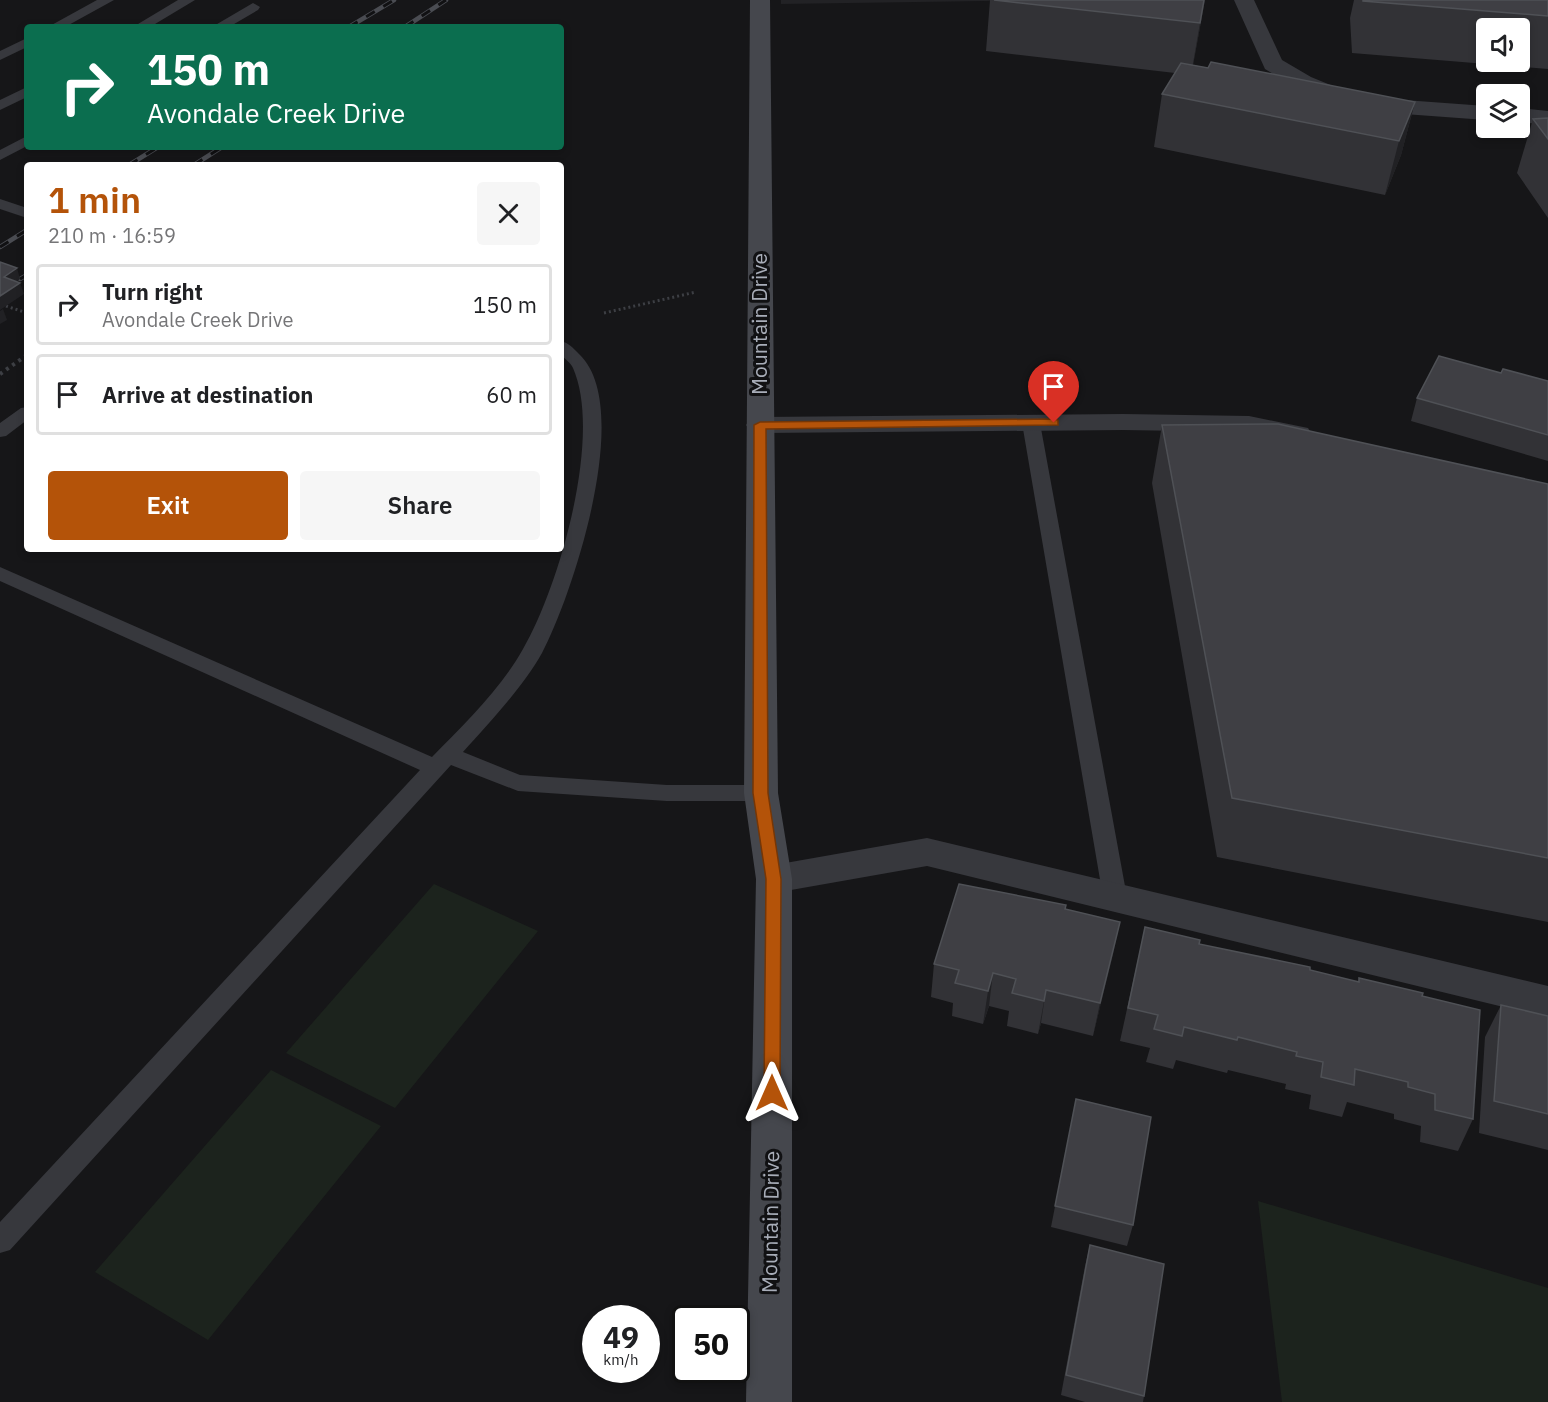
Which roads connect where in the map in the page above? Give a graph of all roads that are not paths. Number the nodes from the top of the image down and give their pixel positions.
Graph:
1 (107, 0) edge
2 (188, 0) edge
3 (760, 0) edge
4 (1244, 0) edge
5 (253, 7) dead end
6 (61, 24) edge
7 (145, 24) edge
8 (224, 24) edge
9 (24, 44) edge
10 (0, 56) edge
11 (24, 93) edge
12 (0, 106) edge
13 (1476, 112) edge
14 (1530, 117) edge
15 (1548, 118) edge
16 (24, 142) edge
17 (0, 156) edge
18 (0, 204) edge
19 (24, 212) edge
20 (564, 349) edge
21 (24, 414) edge
22 (1031, 423) junction
23 (760, 425) junction
24 (0, 432) edge
25 (1325, 441) edge
26 (0, 573) edge
27 (442, 762) junction
28 (761, 793) junction
29 (774, 879) junction
30 (1115, 897) junction
31 (1548, 1002) edge
32 (0, 1241) edge
33 (769, 1402) edge

1 - 6 lane
2 - 7 lane
3 - 23 main road, Mountain Drive
4 - 13 street
5 - 8 lane
9 - 10 lane
11 - 12 lane
14 - 15 street
16 - 17 lane
18 - 19 lane
20 - 27 lane
21 - 24 lane
22 - 23 street
22 - 25 street
22 - 30 lane
23 - 28 main road, Mountain Drive
26 - 27 lane
27 - 28 lane
27 - 32 lane
28 - 29 main road, Mountain Drive
29 - 30 street
29 - 33 main road, Mountain Drive
30 - 31 street

